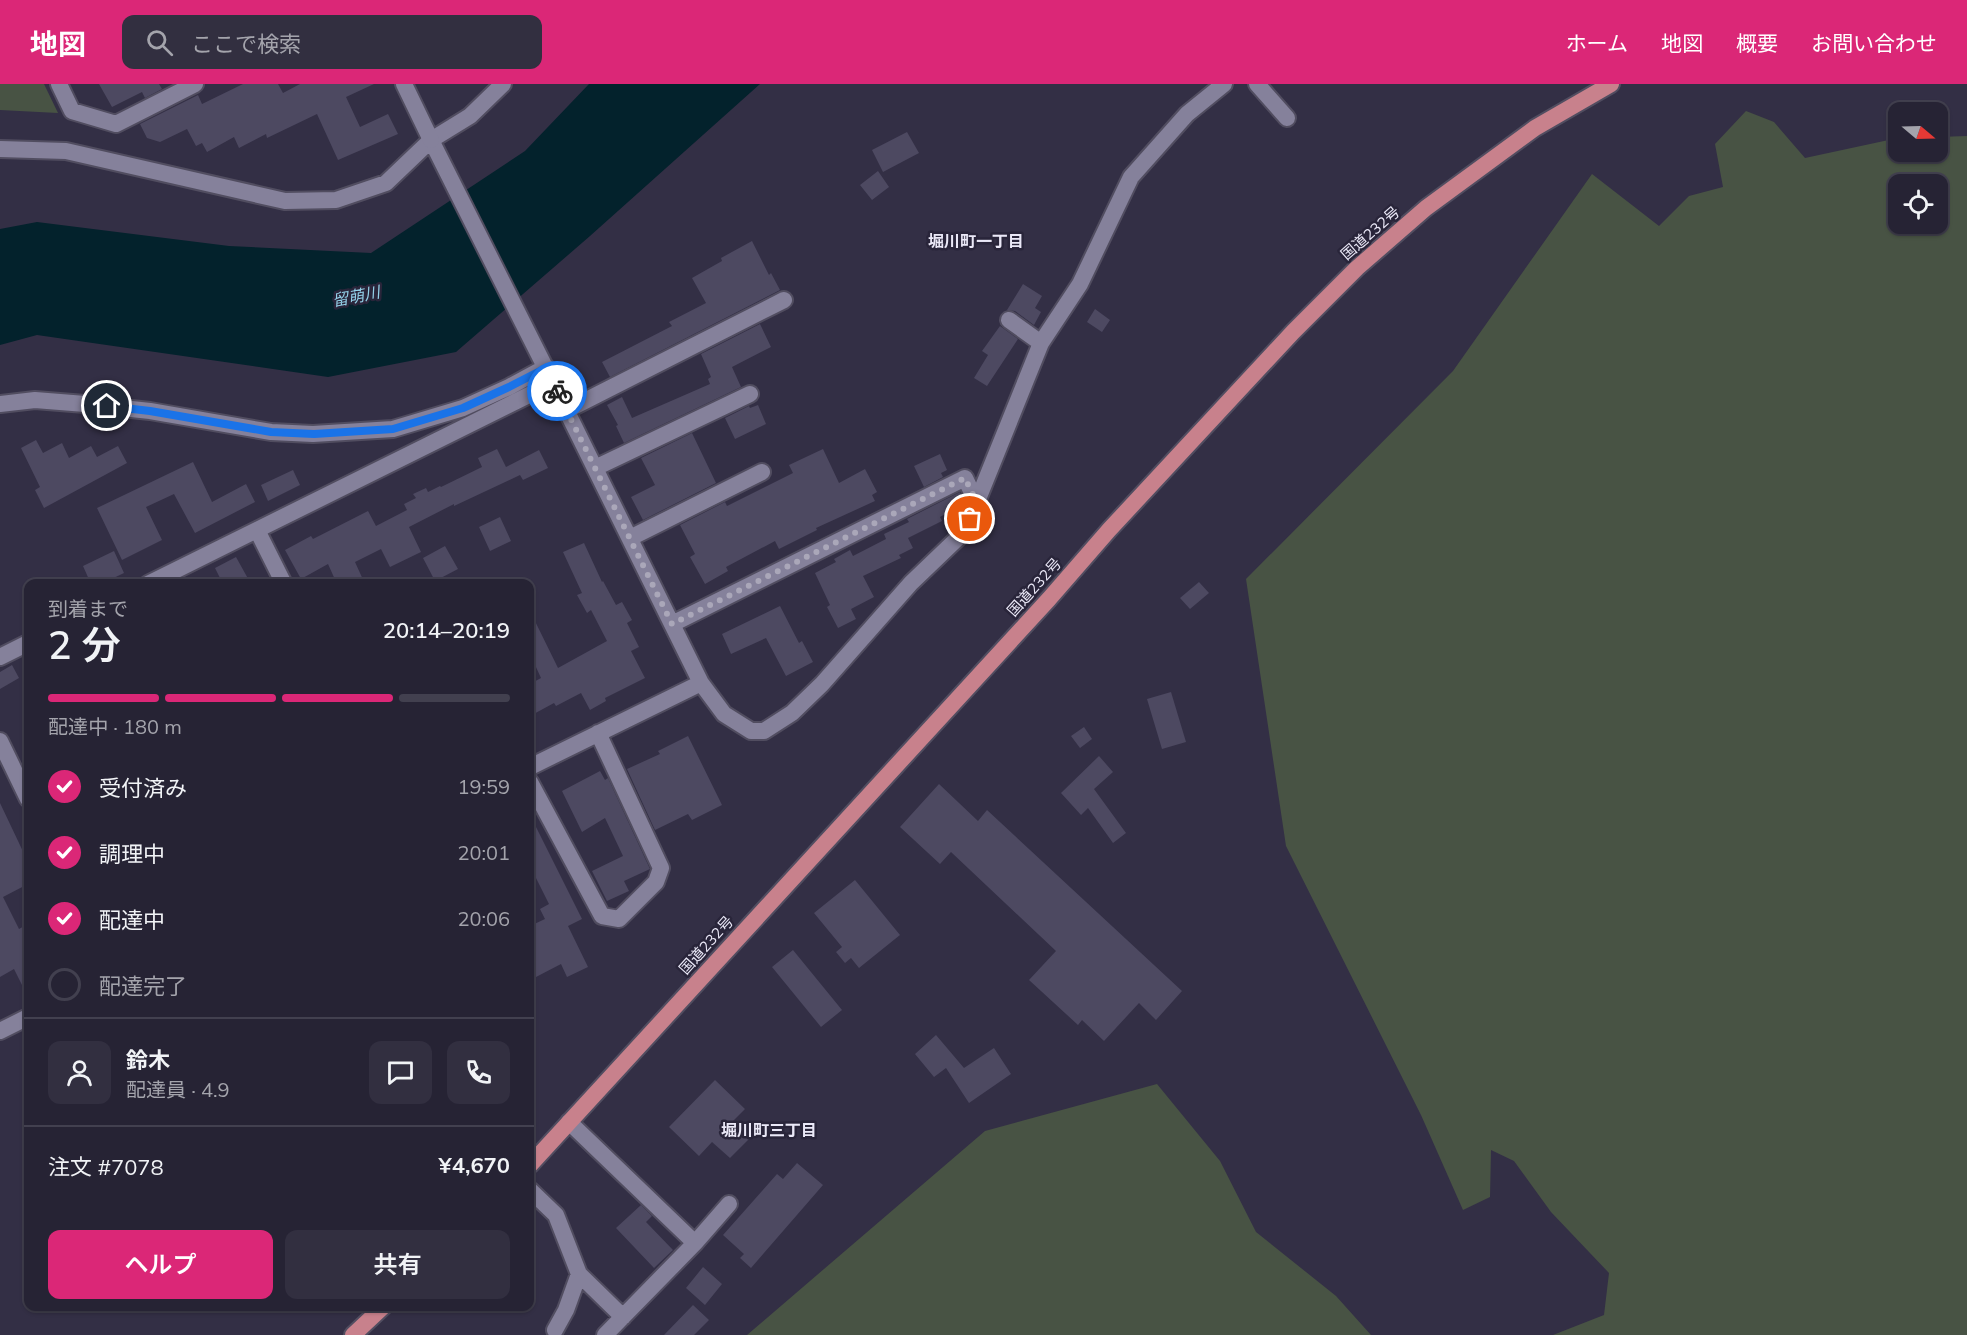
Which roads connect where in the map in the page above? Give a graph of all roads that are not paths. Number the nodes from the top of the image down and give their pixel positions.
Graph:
1 (59, 84) edge
2 (195, 84) edge
3 (404, 84) edge
4 (503, 84) edge
5 (1224, 84) edge
6 (1257, 84) edge
7 (1611, 84) edge
8 (1287, 118) dead end
9 (433, 146) junction
10 (0, 149) edge
11 (783, 300) dead end
12 (1009, 320) dead end
13 (1041, 343) junction
14 (544, 364) junction
15 (553, 383) junction
16 (750, 394) dead end
17 (0, 404) edge
18 (567, 411) junction
19 (595, 468) junction
20 (762, 472) dead end
21 (976, 501) junction
22 (257, 530) junction
23 (630, 538) junction
24 (157, 579) edge
25 (282, 579) edge
26 (672, 624) junction
27 (24, 645) edge
28 (0, 657) edge
29 (701, 683) junction
30 (598, 733) junction
31 (0, 741) edge
32 (534, 765) edge
33 (534, 789) edge
34 (24, 791) edge
35 (24, 1019) edge
36 (0, 1031) edge
37 (569, 1122) junction
38 (534, 1161) edge
39 (534, 1194) edge
40 (729, 1203) dead end
41 (695, 1243) junction
42 (579, 1274) junction
43 (379, 1311) edge
44 (623, 1317) junction
45 (555, 1330) dead end
46 (353, 1335) edge
47 (605, 1335) edge

1 - 2 street
3 - 9 street
4 - 9 street
5 - 13 street
6 - 8 street
7 - 37 highway, 国道232号
9 - 10 street
9 - 14 street
11 - 18 street
12 - 13 street
13 - 21 street
14 - 15 street
14 - 17 street
15 - 18 street
15 - 22 street
16 - 19 street
18 - 19 street
19 - 23 street
20 - 23 street
21 - 26 street
21 - 29 street
22 - 24 street
22 - 25 street
23 - 26 street
26 - 29 street
27 - 28 street
29 - 30 street
30 - 32 street
30 - 33 street
31 - 34 street
35 - 36 street
37 - 38 highway, 国道232号
37 - 41 street
39 - 42 street
40 - 41 street
41 - 44 street
42 - 44 street
42 - 45 street
43 - 46 highway
44 - 47 street

